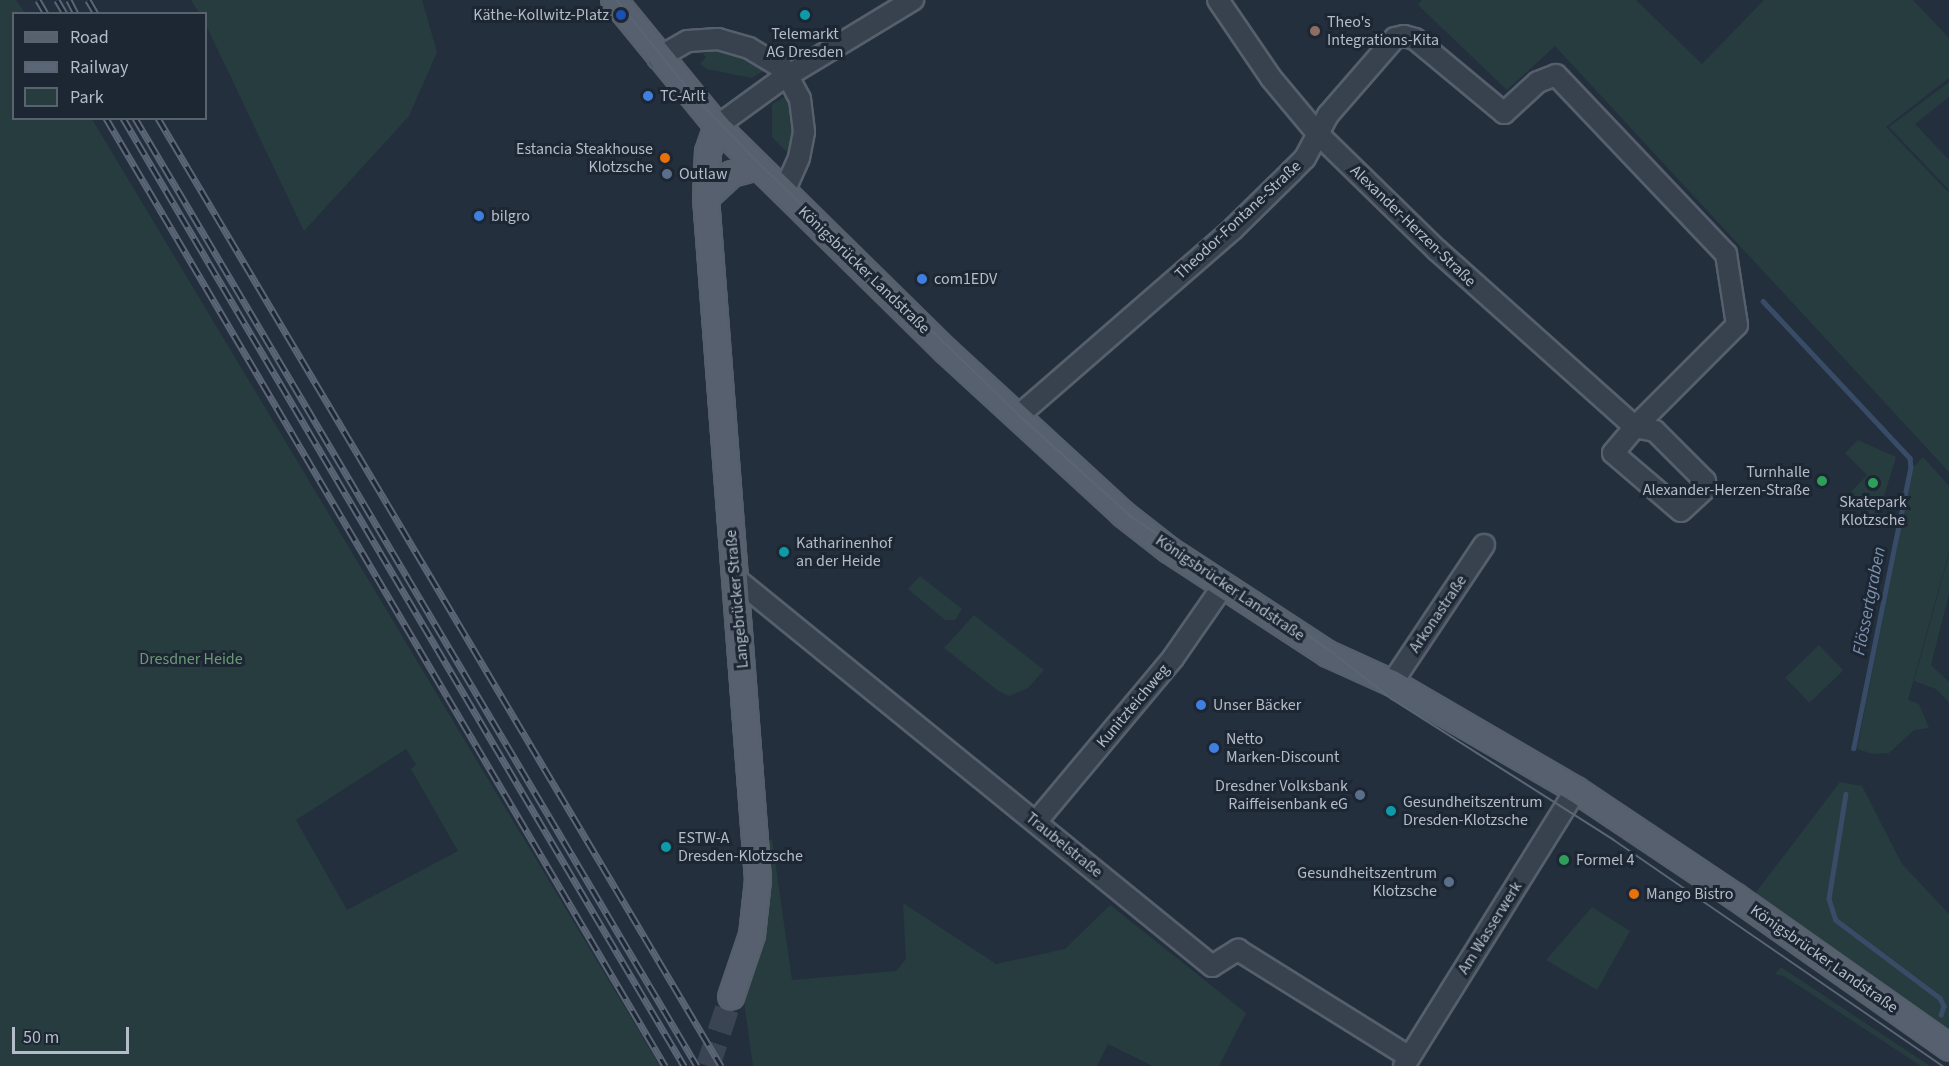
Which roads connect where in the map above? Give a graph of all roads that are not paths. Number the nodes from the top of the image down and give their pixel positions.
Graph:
1 (614, 0) edge
2 (1218, 0) edge
3 (912, 1) edge
4 (658, 58) junction
5 (784, 78) junction
6 (717, 126) junction
7 (1317, 133) junction
8 (758, 167) junction
9 (784, 191) junction
10 (706, 198) junction
11 (1726, 254) joint
12 (1017, 417) junction
13 (1635, 427) junction
14 (1484, 545) dead end
15 (735, 578) junction
16 (1223, 586) junction
17 (1392, 683) junction
18 (1576, 790) junction
19 (1036, 822) junction
20 (731, 997) tunnel mouth
21 (1949, 1047) edge
22 (1406, 1062) edge

1 - 4 main road, Königsbrücker Landstraße
2 - 7 street, Alexander-Herzen-Straße
3 - 5 street
4 - 5 street
4 - 6 main road, Königsbrücker Landstraße
5 - 6 street
5 - 9 street
6 - 8 main road, Königsbrücker Landstraße
6 - 10 main road, Langebrücker Straße
7 - 11 street, Theodor-Fontane-Straße
7 - 12 street, Theodor-Fontane-Straße
7 - 13 street, Alexander-Herzen-Straße
8 - 9 main road, Königsbrücker Landstraße
8 - 10 main road
9 - 12 main road, Königsbrücker Landstraße
10 - 15 main road, Langebrücker Straße
11 - 13 street, Alexander-Herzen-Straße
12 - 16 main road, Königsbrücker Landstraße
13 - 13 street, Alexander-Herzen-Straße
14 - 17 street, Arkonastraße
15 - 19 street, Traubelstraße
15 - 20 main road, Langebrücker Straße
16 - 17 main road, Königsbrücker Landstraße
16 - 19 street, Kunitzteichweg
17 - 18 main road, Königsbrücker Landstraße
18 - 21 main road, Königsbrücker Landstraße
18 - 22 street, Am Wasserwerk
19 - 22 street, Traubelstraße

